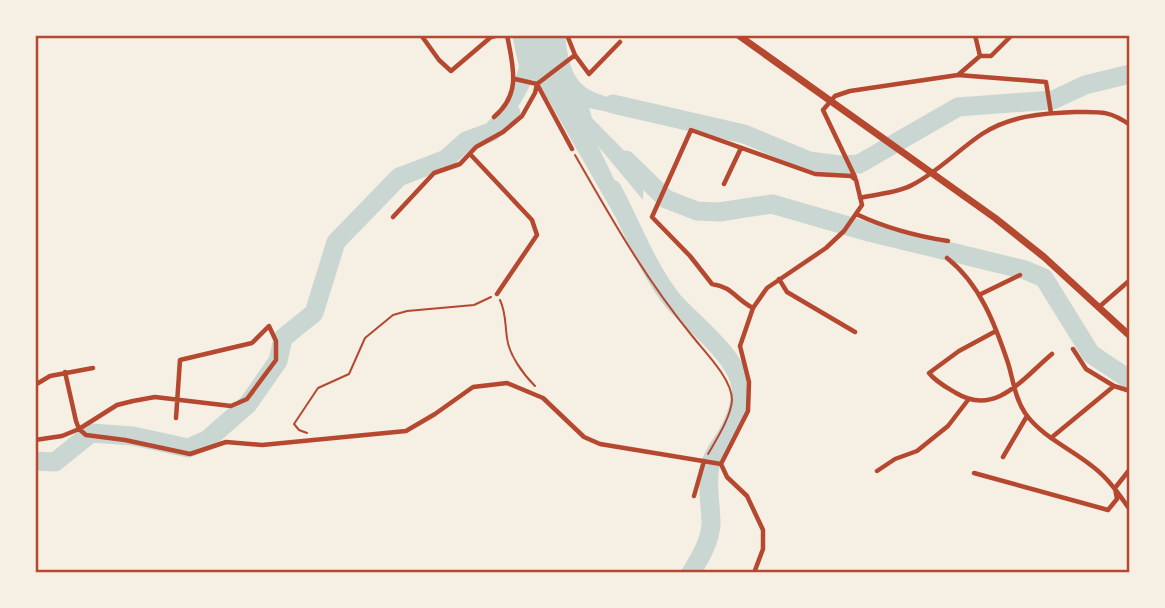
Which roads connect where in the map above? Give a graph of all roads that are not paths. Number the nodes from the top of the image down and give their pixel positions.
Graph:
1 (421, 35) edge
2 (500, 35) edge
3 (507, 35) edge
4 (567, 35) edge
5 (975, 35) edge
6 (1012, 35) edge
7 (490, 36) edge
8 (741, 36) edge
9 (620, 42) dead end
10 (575, 55) junction
11 (980, 55) junction
12 (958, 75) junction
13 (515, 79) junction
14 (537, 85) junction
15 (829, 101) junction
16 (1051, 113) junction
17 (494, 117) dead end
18 (1130, 125) edge
19 (741, 148) junction
20 (572, 149) road end
21 (470, 153) junction
22 (932, 173) junction
23 (856, 180) junction
24 (724, 184) dead end
25 (860, 198) junction
26 (856, 214) junction
27 (393, 217) dead end
28 (948, 242) dead end
29 (947, 258) dead end
30 (1020, 275) dead end
31 (779, 279) junction
32 (1130, 280) edge
33 (497, 294) road end
34 (981, 294) junction
35 (1099, 307) junction
36 (753, 308) junction
37 (996, 331) junction
38 (855, 332) dead end
39 (1130, 336) edge
40 (1073, 349) dead end
41 (1052, 354) dead end
42 (93, 368) dead end
43 (65, 372) junction
44 (35, 385) edge
45 (1114, 386) junction
46 (1015, 388) junction
47 (1130, 391) edge
48 (178, 399) junction
49 (968, 400) junction
50 (1027, 415) junction
51 (176, 418) dead end
52 (79, 429) junction
53 (1051, 438) junction
54 (35, 440) edge
55 (1003, 457) dead end
56 (704, 461) junction
57 (721, 464) junction
58 (1130, 469) edge
59 (877, 471) dead end
60 (974, 473) dead end
61 (1115, 488) junction
62 (694, 496) dead end
63 (1130, 510) edge
64 (754, 573) edge

1 - 7 street
2 - 7 street
3 - 13 street
4 - 10 street
5 - 11 street
6 - 11 street
8 - 15 main road
9 - 10 street
10 - 14 street
11 - 12 street
12 - 15 street
12 - 16 street
13 - 14 street
13 - 17 street
14 - 20 street
14 - 21 street
15 - 22 main road
15 - 23 street
16 - 18 street
16 - 22 street
19 - 23 street
19 - 24 street
19 - 36 street
21 - 27 street
21 - 33 street
22 - 25 street
22 - 35 main road
23 - 25 street
25 - 26 street
26 - 28 street
26 - 31 street
29 - 34 street
30 - 34 street
31 - 36 street
31 - 38 street
32 - 35 street
34 - 37 street
35 - 39 main road
36 - 57 street
37 - 46 street
37 - 49 street
40 - 45 street
41 - 46 street
42 - 43 street
43 - 44 street
43 - 52 street
45 - 47 street
45 - 53 street
46 - 49 street
46 - 50 street
48 - 48 street
48 - 51 street
48 - 52 street
49 - 59 street
50 - 53 street
50 - 55 street
52 - 54 street
52 - 56 street
53 - 61 street
56 - 57 street
56 - 62 street
57 - 64 street
58 - 61 street
60 - 61 street
61 - 63 street

